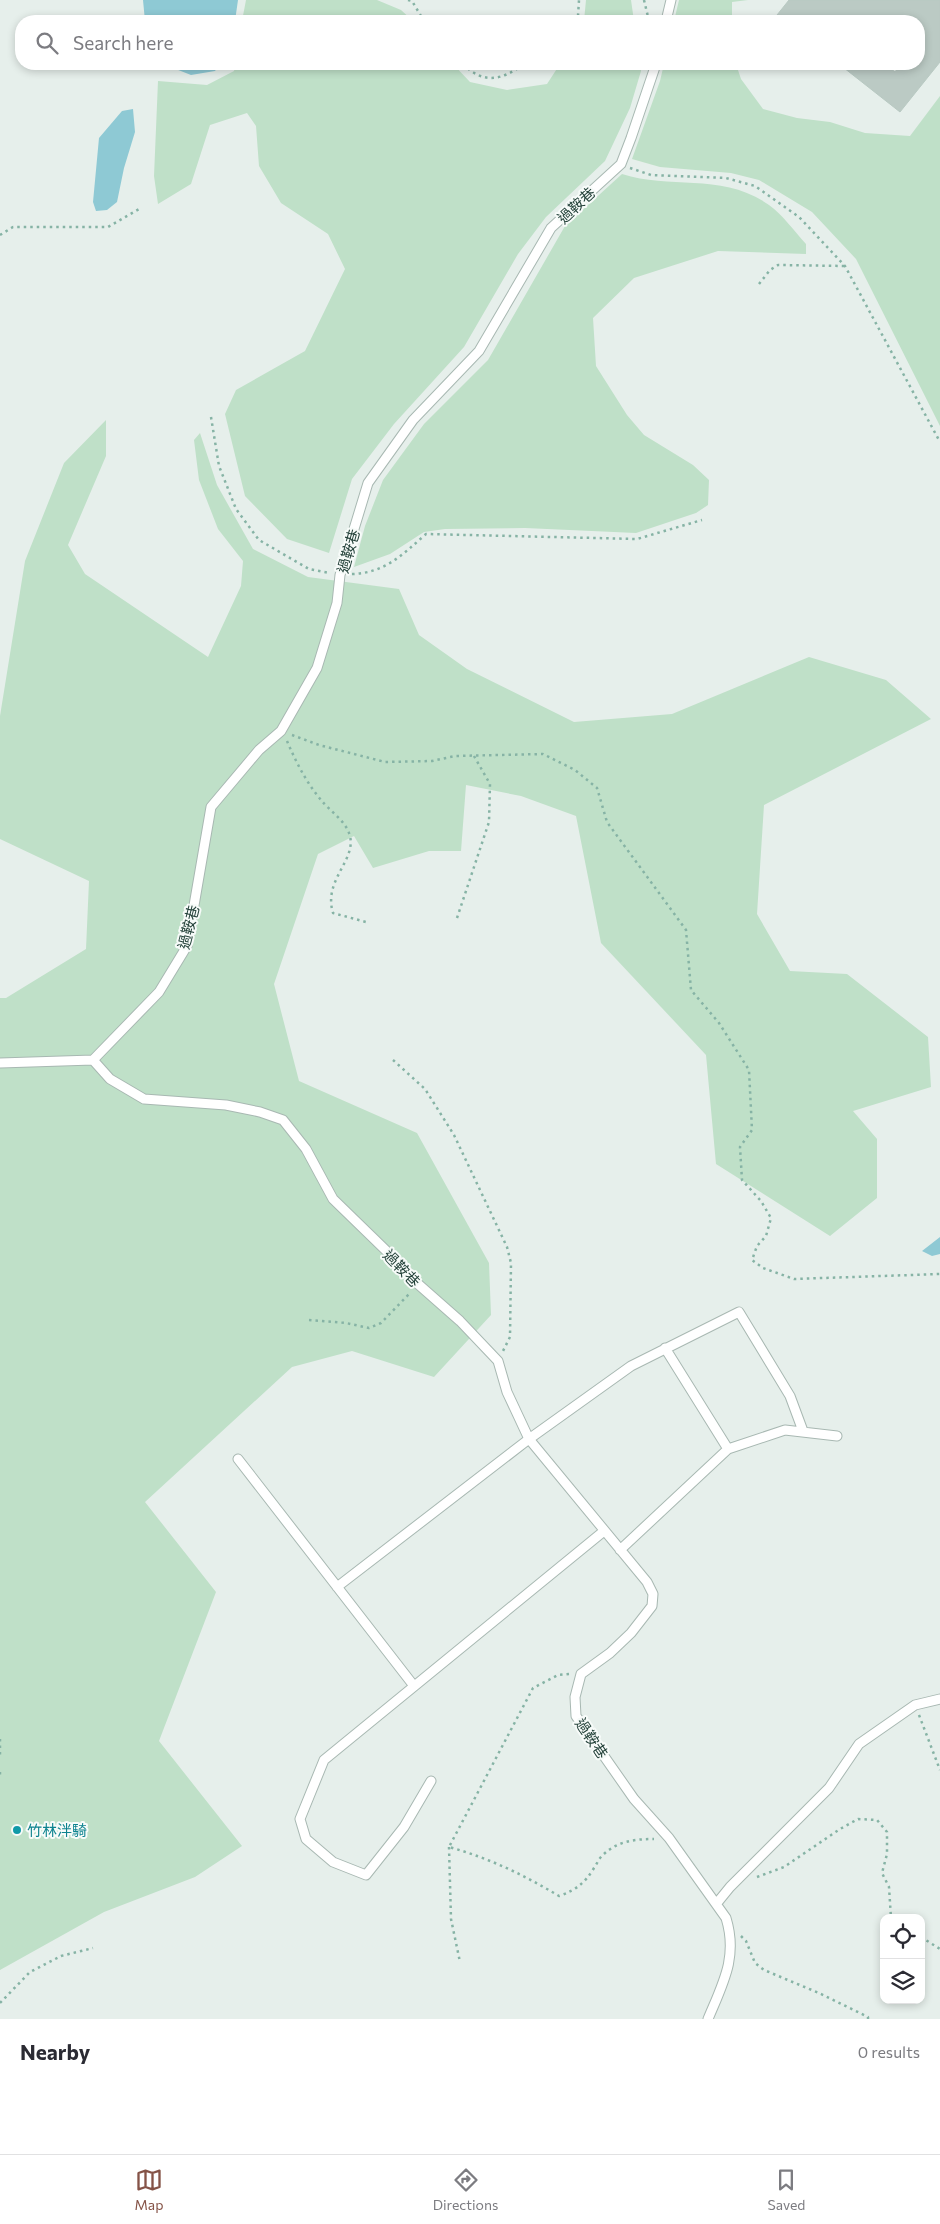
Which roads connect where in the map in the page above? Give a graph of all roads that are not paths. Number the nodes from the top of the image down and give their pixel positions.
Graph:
1 (671, 0) edge
2 (667, 15) edge
3 (654, 70) edge
4 (94, 1060) junction
5 (0, 1063) edge
6 (665, 1348) junction
7 (803, 1431) junction
8 (837, 1436) dead end
9 (529, 1439) junction
10 (728, 1448) junction
11 (238, 1459) dead end
12 (604, 1531) junction
13 (620, 1550) junction
14 (337, 1587) junction
15 (414, 1686) junction
16 (940, 1699) edge
17 (431, 1781) dead end
18 (717, 1903) junction
19 (708, 2019) edge

1 - 2 lane
3 - 4 lane, 過鞍巷
4 - 5 lane
4 - 9 lane, 過鞍巷
6 - 7 lane
6 - 9 lane
6 - 10 lane
7 - 8 lane
7 - 10 lane
9 - 12 lane, 過鞍巷
9 - 14 lane
10 - 13 lane
11 - 14 lane
12 - 13 lane, 過鞍巷
12 - 15 lane
13 - 18 lane, 過鞍巷
14 - 15 lane
15 - 17 lane
16 - 18 lane
18 - 19 lane, 過鞍巷

